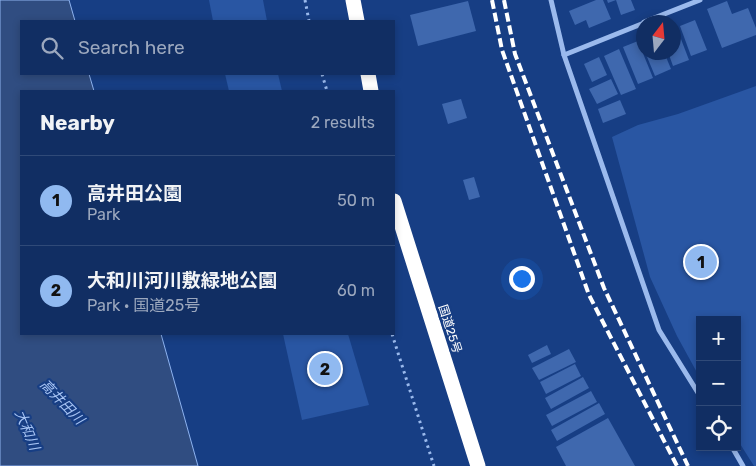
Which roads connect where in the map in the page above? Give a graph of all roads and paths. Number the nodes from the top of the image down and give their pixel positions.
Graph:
1 (305, 0) edge
2 (353, 0) edge
3 (551, 0) edge
4 (700, 0) edge
5 (663, 15) edge
6 (309, 20) edge
7 (357, 20) edge
8 (636, 26) edge
9 (564, 55) junction
10 (322, 75) edge
11 (368, 75) edge
12 (327, 90) edge
13 (371, 90) edge
14 (395, 204) edge
15 (392, 335) edge
16 (696, 390) edge
17 (734, 451) edge
18 (434, 466) edge
19 (478, 466) edge
20 (743, 466) edge

1 - 6 path
2 - 7 highway
3 - 9 street
4 - 5 street
8 - 9 street
9 - 16 street
10 - 12 path
11 - 13 highway
14 - 19 highway, 国道25号
15 - 18 path
17 - 20 street

